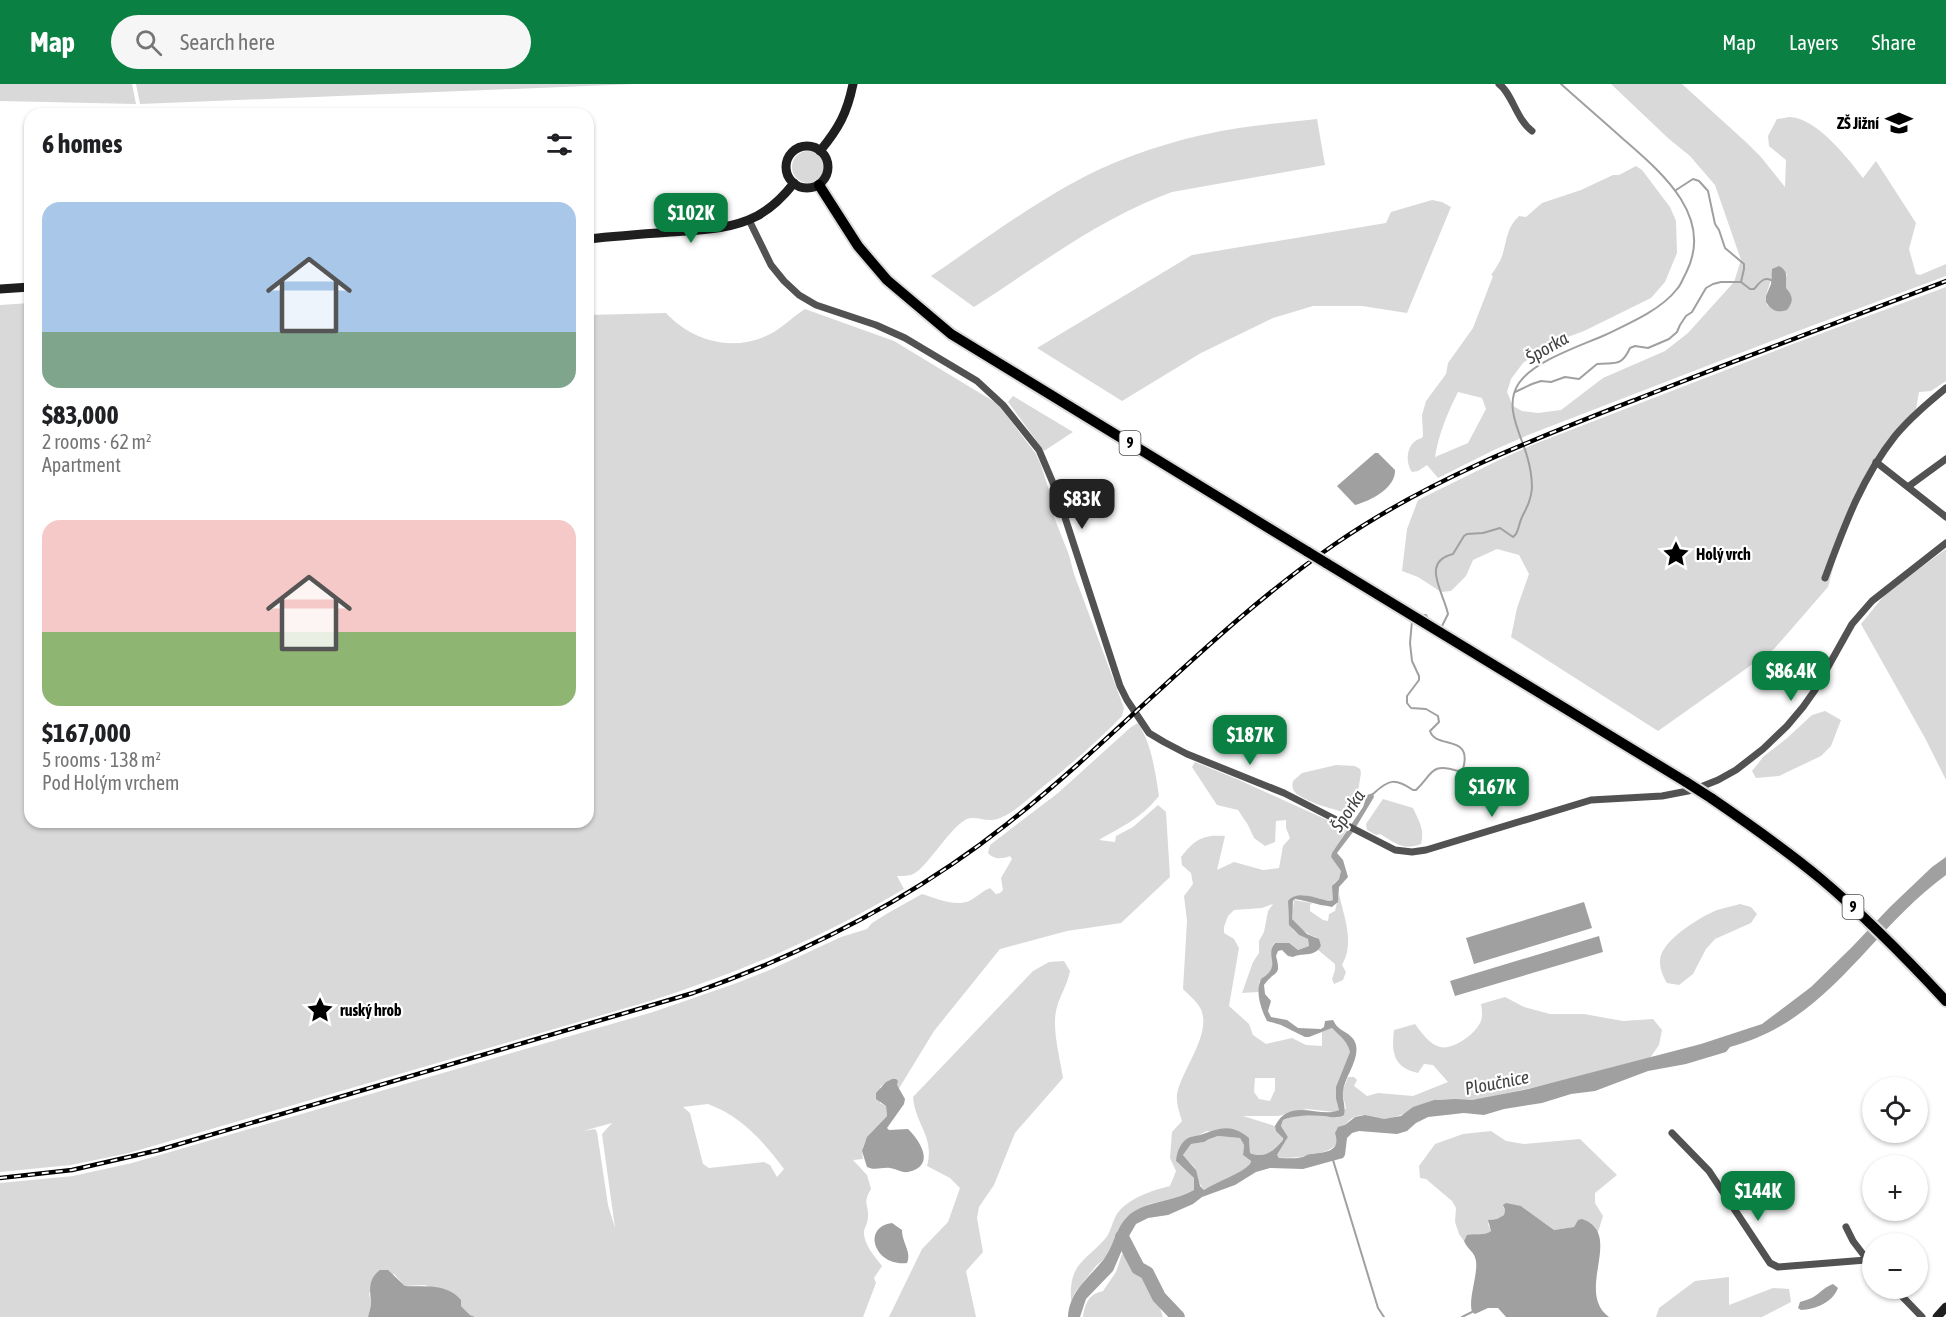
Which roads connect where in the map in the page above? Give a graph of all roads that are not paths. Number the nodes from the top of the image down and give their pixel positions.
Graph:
1 (853, 84) edge
2 (1499, 84) edge
3 (1532, 131) dead end
4 (820, 151) junction
5 (794, 183) junction
6 (819, 184) junction
7 (749, 220) junction
8 (594, 239) edge
9 (24, 287) edge
10 (0, 289) edge
11 (1946, 388) edge
12 (1946, 459) edge
13 (1876, 462) junction
14 (1909, 486) junction
15 (1946, 517) edge
16 (1946, 543) edge
17 (1825, 578) dead end
18 (1946, 1001) edge
19 (1672, 1133) dead end
20 (1846, 1227) dead end
21 (1862, 1253) edge
22 (1862, 1260) edge
23 (1905, 1299) edge
24 (1946, 1308) edge
25 (1922, 1317) edge
26 (1936, 1317) edge

1 - 4 main road
2 - 3 street
4 - 5 main road
4 - 6 main road
5 - 6 main road
5 - 7 main road
6 - 18 main road, 9, bridge
7 - 8 main road
7 - 16 street
9 - 10 main road
11 - 13 street
12 - 14 street
13 - 14 street
13 - 17 street
14 - 15 street
19 - 22 street
20 - 21 street
23 - 25 street
24 - 26 main road

